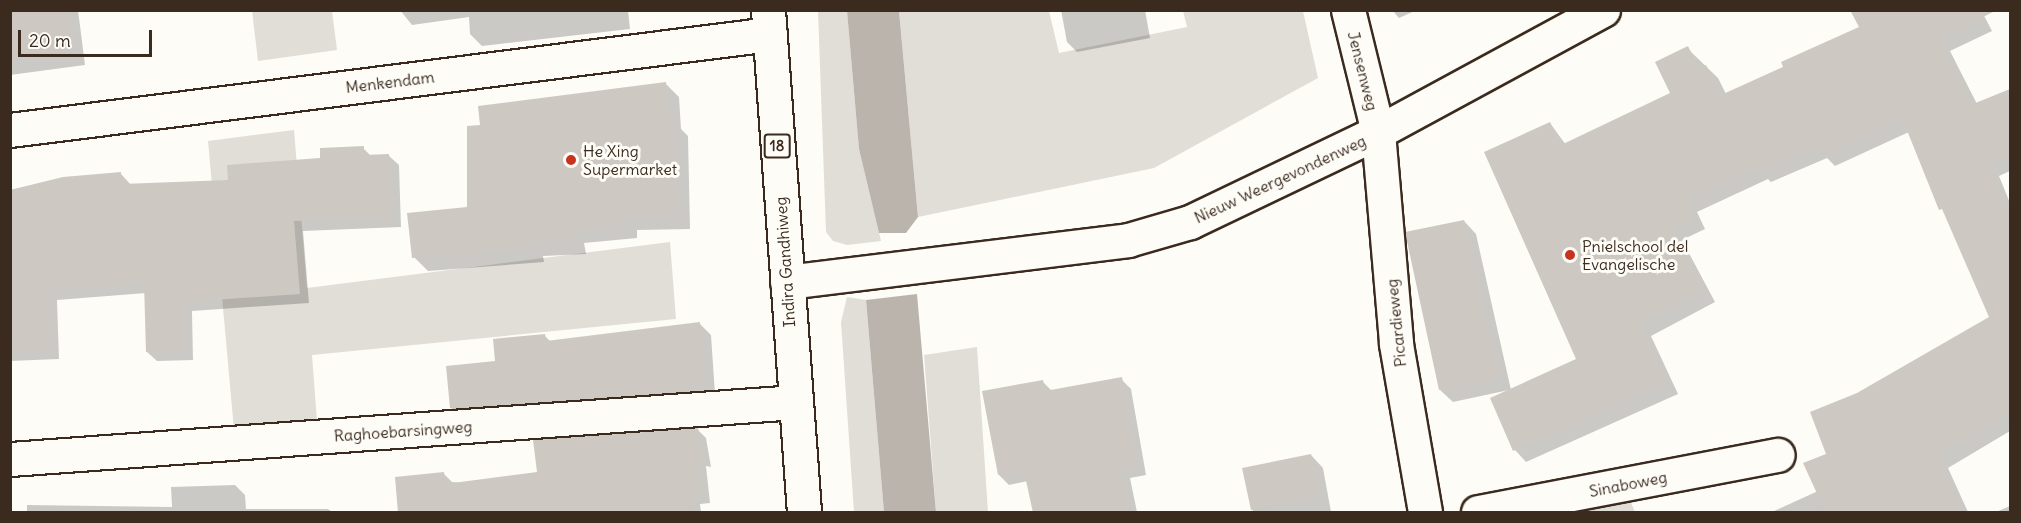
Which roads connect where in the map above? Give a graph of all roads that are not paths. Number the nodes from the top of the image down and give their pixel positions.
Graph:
1 (1347, 10) edge
2 (1603, 10) edge
3 (769, 22) edge
4 (10, 130) edge
5 (1378, 132) junction
6 (787, 282) junction
7 (795, 402) junction
8 (1778, 454) dead end
9 (10, 459) edge
10 (804, 513) edge
11 (1425, 513) edge
12 (1478, 513) edge

1 - 5 street, Jensenweg
2 - 5 street, Nieuw Weergevondenweg
3 - 4 street, Menkendam
3 - 6 street, Indira Gandhiweg / 18
5 - 6 street, Nieuw Weergevondenweg
5 - 11 street, Picardieweg
6 - 7 street, Indira Gandhiweg / 18
7 - 9 street, Raghoebarsingweg
7 - 10 street, Indira Gandhiweg / 18
8 - 12 street, Sinaboweg

